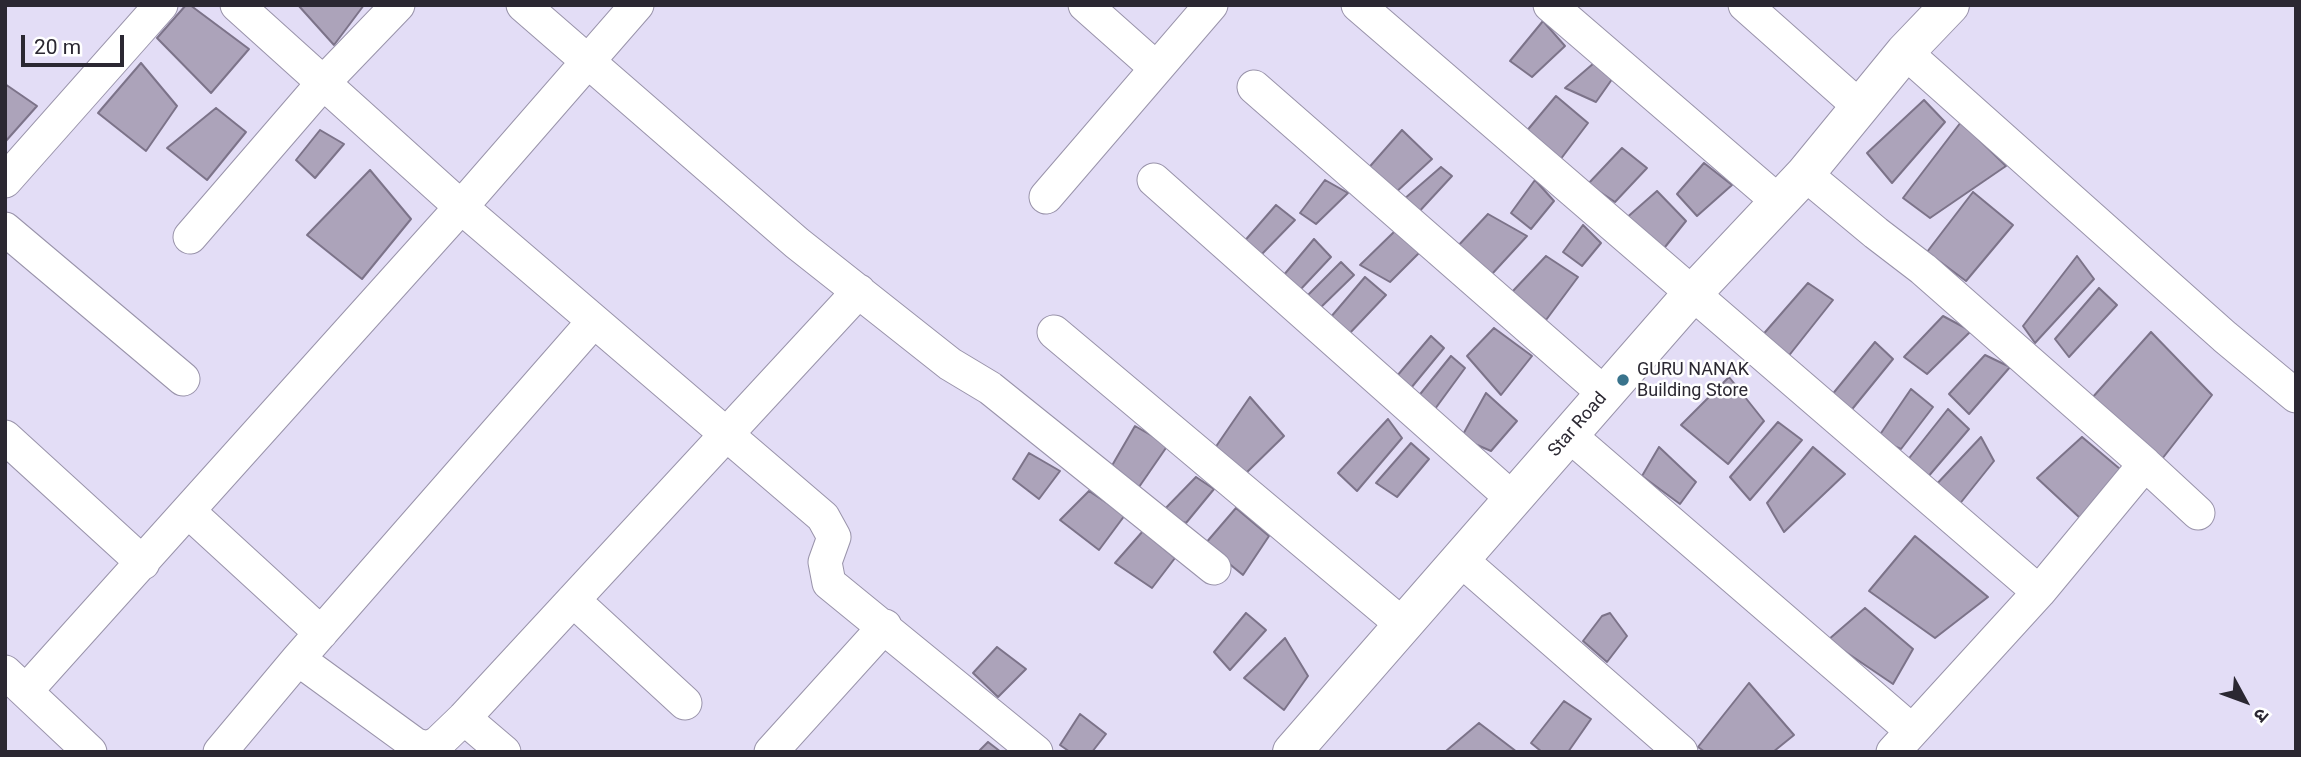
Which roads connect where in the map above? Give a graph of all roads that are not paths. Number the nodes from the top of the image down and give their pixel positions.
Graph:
1 (161, 5) edge
2 (237, 5) edge
3 (398, 5) edge
4 (523, 5) edge
5 (637, 5) edge
6 (1085, 5) edge
7 (1211, 5) edge
8 (1357, 5) edge
9 (1549, 5) edge
10 (1745, 5) edge
11 (1950, 5) edge
12 (1905, 52) junction
13 (588, 62) junction
14 (1156, 68) junction
15 (323, 83) junction
16 (1254, 87) dead end
17 (1860, 107) junction
18 (1805, 174) junction
19 (1154, 180) dead end
20 (5, 181) edge
21 (1046, 197) dead end
22 (1779, 202) junction
23 (461, 208) junction
24 (5, 229) edge
25 (190, 237) dead end
26 (859, 292) junction
27 (1692, 294) junction
28 (593, 322) junction
29 (1054, 332) dead end
30 (183, 379) dead end
31 (1605, 394) junction
32 (2296, 396) edge
33 (726, 434) junction
34 (1569, 435) junction
35 (5, 438) edge
36 (2145, 464) junction
37 (1513, 499) junction
38 (189, 512) junction
39 (2198, 513) dead end
40 (1460, 559) junction
41 (144, 563) junction
42 (1214, 568) dead end
43 (2039, 592) junction
44 (573, 600) junction
45 (1403, 625) junction
46 (885, 626) junction
47 (321, 633) junction
48 (298, 659) junction
49 (16, 682) edge
50 (684, 703) dead end
51 (464, 719) junction
52 (1902, 741) edge
53 (90, 752) edge
54 (220, 752) edge
55 (504, 752) edge
56 (771, 752) edge
57 (1036, 752) edge
58 (1292, 752) edge
59 (1681, 752) edge

1 - 20 street
2 - 15 street
3 - 15 street
4 - 13 street
5 - 13 street
6 - 14 street
7 - 14 street
8 - 27 street
9 - 22 street
10 - 17 street
11 - 12 street, Star Road
12 - 17 street, Star Road
12 - 32 street
13 - 23 street
13 - 26 street
14 - 21 street
15 - 23 street
15 - 25 street
16 - 31 street
17 - 18 street, Star Road
18 - 22 street, Star Road
18 - 36 street
19 - 37 street
22 - 27 street, Star Road
23 - 28 street
23 - 38 street
24 - 30 street
26 - 33 street
26 - 42 street
27 - 31 street, Star Road
27 - 43 street
28 - 33 street
28 - 47 street
29 - 45 street
31 - 34 street, Star Road
33 - 44 street
33 - 46 street
34 - 37 street, Star Road
34 - 52 street
35 - 41 street
36 - 39 street
36 - 43 street
37 - 40 street, Star Road
38 - 41 street
38 - 47 street
40 - 45 street, Star Road
40 - 59 street
41 - 49 street
43 - 52 street
44 - 50 street
44 - 51 street
45 - 58 street, Star Road
46 - 56 street
46 - 57 street
47 - 48 street
48 - 51 street
48 - 54 street
49 - 53 street
51 - 55 street

